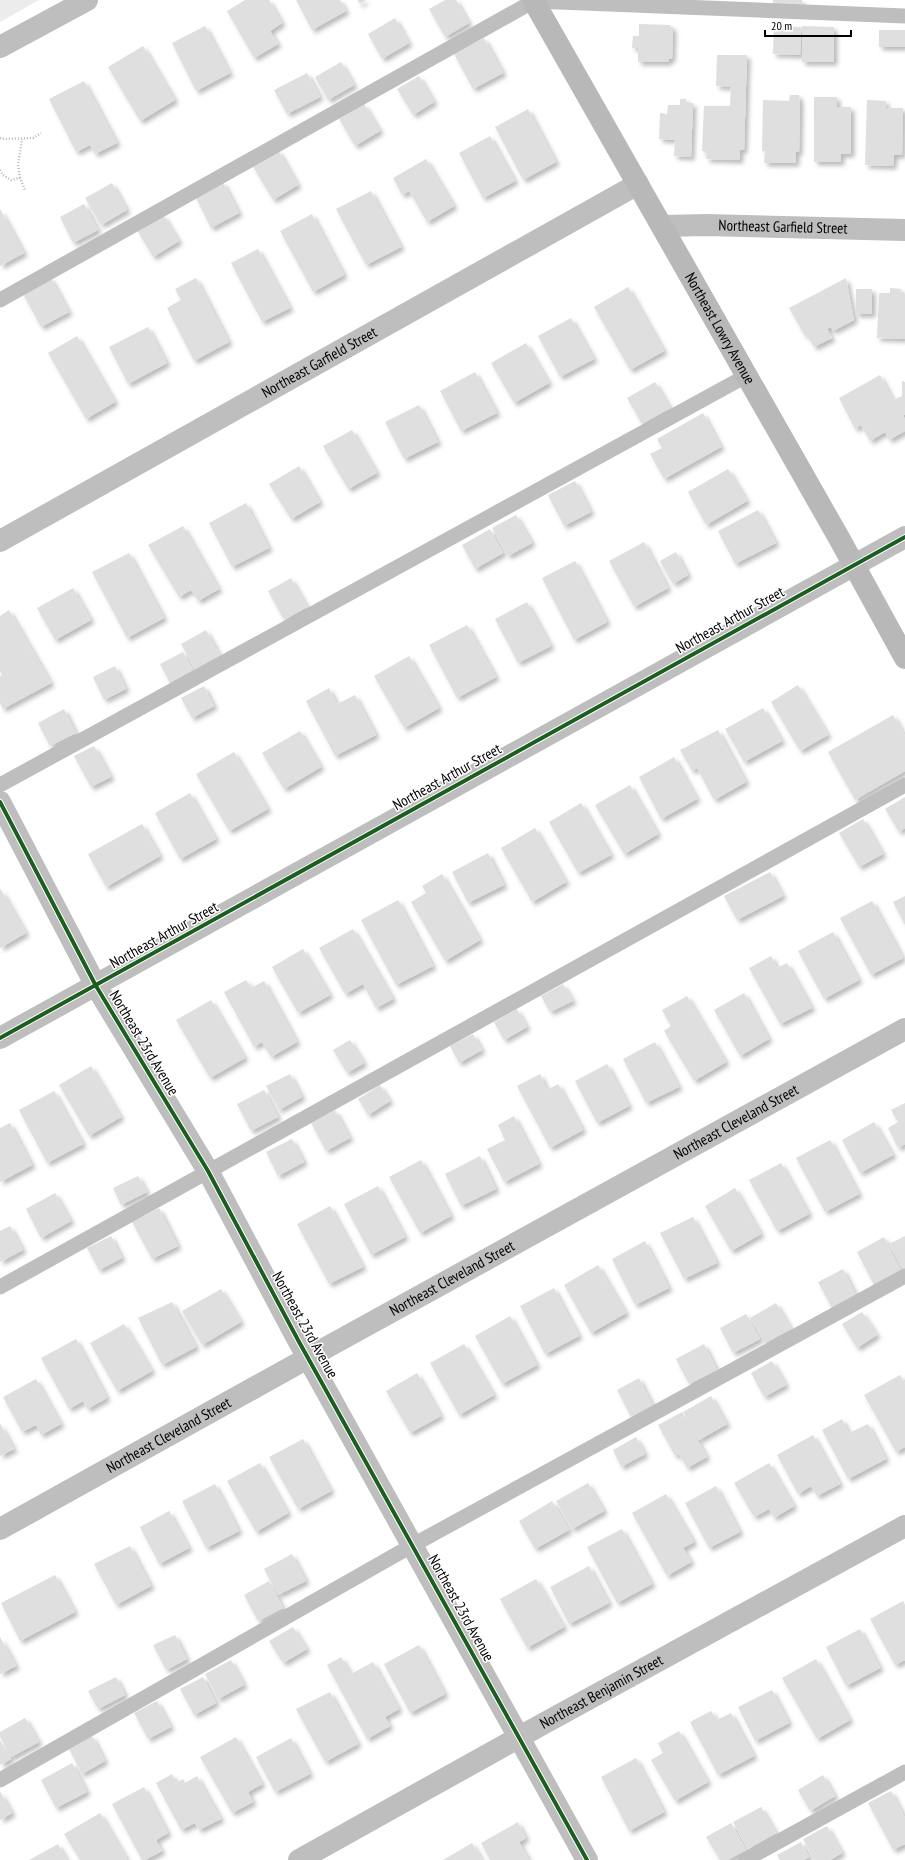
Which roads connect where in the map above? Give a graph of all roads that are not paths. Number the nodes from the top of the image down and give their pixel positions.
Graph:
1 (87, 0) edge
2 (533, 0) edge
3 (905, 16) edge
4 (0, 47) edge
5 (638, 184) junction
6 (662, 226) junction
7 (905, 230) edge
8 (0, 300) edge
9 (746, 376) junction
10 (905, 537) edge
11 (0, 542) edge
12 (853, 566) junction
13 (905, 658) edge
14 (0, 785) edge
15 (905, 785) edge
16 (0, 802) edge
17 (96, 986) junction
18 (905, 1030) edge
19 (0, 1038) edge
20 (208, 1171) junction
21 (905, 1276) edge
22 (0, 1286) edge
23 (309, 1358) junction
24 (905, 1526) edge
25 (0, 1529) edge
26 (413, 1545) junction
27 (519, 1737) junction
28 (905, 1772) edge
29 (0, 1780) edge
30 (299, 1860) edge
31 (587, 1860) edge
32 (745, 1860) edge

1 - 4 street
2 - 3 lane
2 - 5 main road, Northeast Lowry Avenue
2 - 8 lane
5 - 6 main road, Northeast Lowry Avenue
5 - 11 street, Northeast Garfield Street
6 - 7 street, Northeast Garfield Street
6 - 9 main road, Northeast Lowry Avenue
9 - 12 main road, Northeast Lowry Avenue
9 - 14 lane
10 - 12 street, Northeast Arthur Street
12 - 13 main road, Northeast Lowry Avenue
12 - 17 street, Northeast Arthur Street
15 - 20 lane
16 - 17 street, Northeast 23rd Avenue
17 - 19 street, Northeast Arthur Street
17 - 20 street, Northeast 23rd Avenue
18 - 23 street, Northeast Cleveland Street
20 - 22 lane
20 - 23 street, Northeast 23rd Avenue
21 - 26 lane
23 - 25 street, Northeast Cleveland Street
23 - 26 street, Northeast 23rd Avenue
24 - 27 street, Northeast Benjamin Street
26 - 27 street, Northeast 23rd Avenue
26 - 29 lane
27 - 30 street, Northeast Benjamin Street
27 - 31 street, Northeast 23rd Avenue
28 - 32 lane

